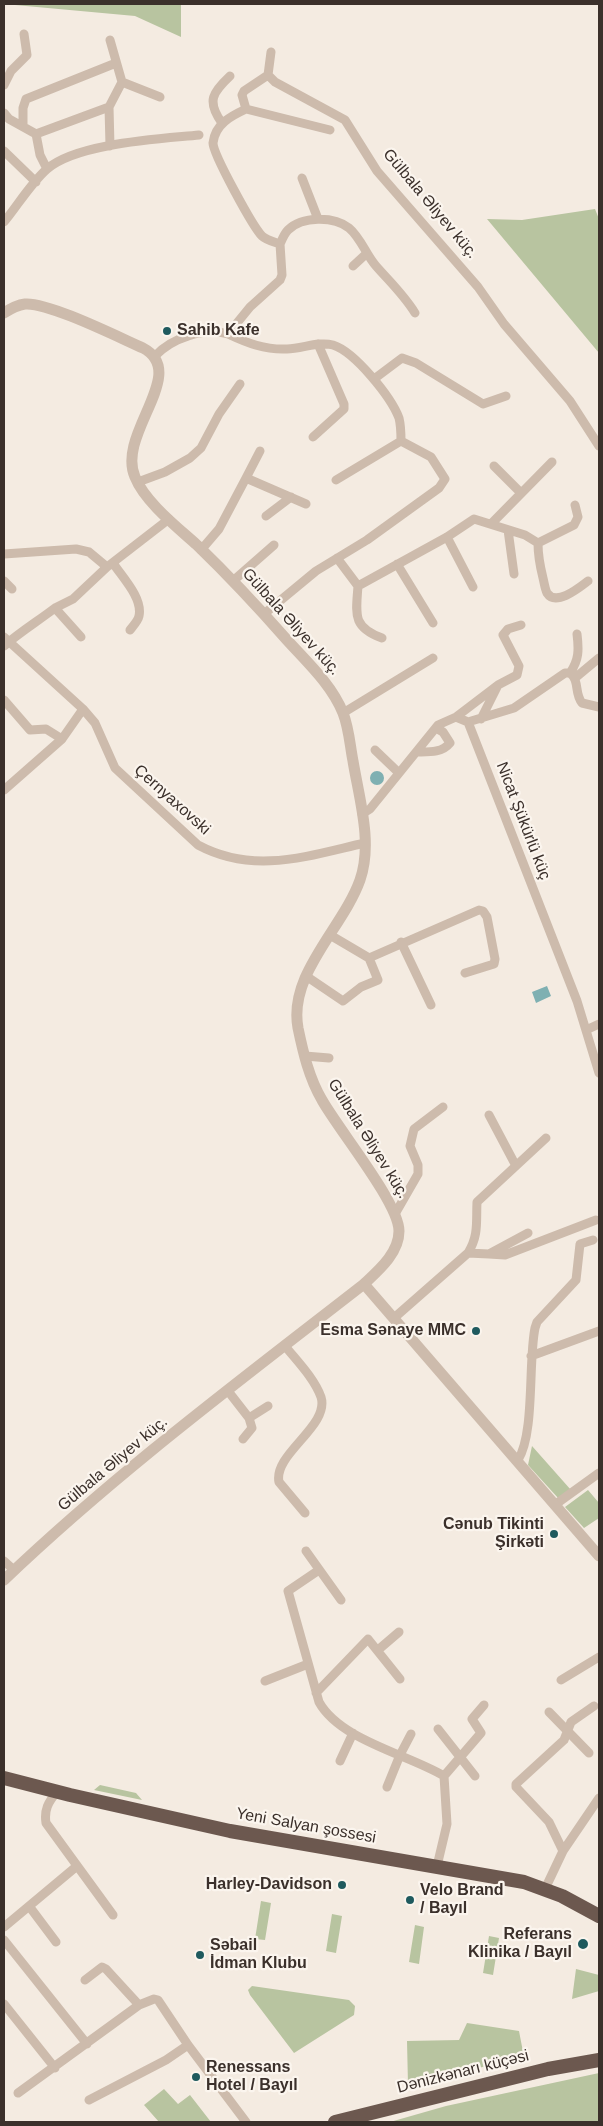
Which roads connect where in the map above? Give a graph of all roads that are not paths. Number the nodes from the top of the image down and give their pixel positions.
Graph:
1 (24, 34) dead end
2 (110, 40) dead end
3 (271, 52) dead end
4 (116, 63) junction
5 (268, 75) junction
6 (230, 76) dead end
7 (122, 82) junction
8 (4, 86) edge
9 (160, 97) dead end
10 (109, 107) junction
11 (246, 108) junction
12 (4, 113) edge
13 (222, 123) junction
14 (23, 126) junction
15 (330, 130) dead end
16 (36, 134) junction
17 (199, 135) dead end
18 (110, 146) junction
19 (4, 151) edge
20 (47, 169) junction
21 (302, 178) dead end
22 (36, 182) junction
23 (318, 219) junction
24 (4, 222) edge
25 (280, 244) junction
26 (366, 254) junction
27 (353, 266) dead end
28 (4, 313) edge
29 (415, 314) dead end
30 (228, 334) junction
31 (318, 344) junction
32 (155, 356) junction
33 (374, 379) junction
34 (240, 384) dead end
35 (506, 396) dead end
36 (313, 437) dead end
37 (401, 441) junction
38 (599, 446) edge
39 (260, 451) dead end
40 (552, 462) dead end
41 (494, 466) dead end
42 (246, 478) junction
43 (336, 480) dead end
44 (138, 482) junction
45 (521, 493) junction
46 (291, 497) junction
47 (306, 504) dead end
48 (575, 505) dead end
49 (266, 516) dead end
50 (169, 520) junction
51 (492, 523) junction
52 (508, 530) junction
53 (447, 537) junction
54 (538, 543) junction
55 (274, 546) dead end
56 (201, 550) junction
57 (4, 554) edge
58 (337, 558) junction
59 (397, 564) junction
60 (110, 565) junction
61 (514, 574) dead end
62 (4, 581) edge
63 (232, 581) junction
64 (588, 581) dead end
65 (358, 586) junction
66 (473, 587) dead end
67 (12, 589) dead end
68 (56, 608) junction
69 (264, 614) junction
70 (433, 623) dead end
71 (521, 625) dead end
72 (130, 630) dead end
73 (577, 634) dead end
74 (81, 637) dead end
75 (382, 638) dead end
76 (6, 642) edge
77 (433, 658) dead end
78 (599, 658) edge
79 (573, 676) junction
80 (498, 684) junction
81 (4, 700) edge
82 (599, 707) edge
83 (83, 709) junction
84 (343, 713) junction
85 (456, 717) junction
86 (481, 719) junction
87 (468, 722) junction
88 (436, 728) junction
89 (62, 739) junction
90 (374, 750) dead end
91 (417, 752) junction
92 (400, 773) junction
93 (4, 790) edge
94 (362, 814) junction
95 (365, 843) junction
96 (330, 936) junction
97 (401, 942) junction
98 (369, 958) junction
99 (465, 973) dead end
100 (306, 976) junction
101 (431, 1005) dead end
102 (599, 1024) edge
103 (586, 1030) junction
104 (305, 1056) junction
105 (329, 1058) dead end
106 (599, 1073) edge
107 (443, 1107) dead end
108 (489, 1115) dead end
109 (546, 1138) dead end
110 (516, 1166) junction
111 (395, 1214) junction
112 (596, 1220) dead end
113 (528, 1233) dead end
114 (593, 1240) dead end
115 (468, 1253) junction
116 (490, 1254) junction
117 (364, 1284) junction
118 (394, 1318) junction
119 (599, 1331) edge
120 (285, 1346) junction
121 (531, 1356) junction
122 (228, 1391) junction
123 (268, 1406) dead end
124 (249, 1418) junction
125 (243, 1439) dead end
126 (518, 1460) junction
127 (599, 1473) edge
128 (556, 1504) junction
129 (305, 1513) dead end
130 (306, 1551) dead end
131 (599, 1556) edge
132 (4, 1561) edge
133 (14, 1570) junction
134 (319, 1570) junction
135 (4, 1580) edge
136 (341, 1600) dead end
137 (399, 1632) dead end
138 (378, 1650) junction
139 (599, 1657) edge
140 (308, 1664) junction
141 (400, 1679) dead end
142 (561, 1680) dead end
143 (266, 1681) dead end
144 (316, 1693) junction
145 (484, 1705) dead end
146 (594, 1706) dead end
147 (550, 1712) dead end
148 (438, 1728) dead end
149 (353, 1733) junction
150 (568, 1733) junction
151 (411, 1734) dead end
152 (589, 1752) dead end
153 (400, 1754) junction
154 (461, 1756) junction
155 (340, 1761) dead end
156 (444, 1776) junction
157 (475, 1776) dead end
158 (4, 1778) edge
159 (388, 1787) dead end
160 (57, 1792) junction
161 (599, 1798) edge
162 (563, 1851) junction
163 (77, 1866) junction
164 (436, 1866) junction
165 (545, 1889) junction
166 (29, 1906) junction
167 (113, 1915) dead end
168 (599, 1916) edge
169 (4, 1928) edge
170 (4, 1940) edge
171 (56, 1942) dead end
172 (85, 1980) dead end
173 (4, 2004) edge
174 (139, 2005) junction
175 (87, 2044) junction
176 (188, 2046) junction
177 (599, 2060) edge
178 (55, 2068) junction
179 (18, 2093) dead end
180 (88, 2100) dead end
181 (246, 2122) edge
182 (335, 2122) edge

1 - 8 street
2 - 4 street
3 - 5 street
4 - 7 street
4 - 14 street
5 - 11 street
5 - 38 street, Gülbala Əliyev küç.
6 - 13 street
7 - 9 street
7 - 10 street
10 - 16 street
10 - 18 street
11 - 13 street
11 - 15 street
12 - 14 street
13 - 25 street
14 - 16 street
16 - 20 street
17 - 18 street
18 - 20 street
19 - 22 street
20 - 22 street
21 - 23 street
22 - 24 street
23 - 25 street
23 - 26 street
25 - 30 street
26 - 27 street
26 - 29 street
28 - 32 street
30 - 31 street
30 - 32 street
31 - 33 street
31 - 36 street
32 - 44 street, Gülbala Əliyev küç.
33 - 35 street
33 - 37 street
34 - 44 street
37 - 43 street
37 - 58 street
39 - 42 street
40 - 45 street
41 - 45 street
42 - 46 street
42 - 56 street
44 - 50 street, Gülbala Əliyev küç.
45 - 51 street
46 - 47 street
46 - 49 street
48 - 54 street
50 - 56 street, Gülbala Əliyev küç.
50 - 60 street
51 - 52 street
51 - 53 street
52 - 54 street
52 - 61 street
53 - 59 street
53 - 66 street
54 - 64 street
55 - 63 street
56 - 63 street, Gülbala Əliyev küç.
57 - 60 street
58 - 65 street
58 - 69 street
59 - 65 street
59 - 70 street
60 - 68 street
60 - 72 street
62 - 67 street
63 - 69 street, Gülbala Əliyev küç.
65 - 75 street
68 - 74 street
68 - 76 street
69 - 84 street, Gülbala Əliyev küç.
71 - 80 street
73 - 79 street
76 - 83 street, Çernyaxovski
77 - 84 street
78 - 79 street
79 - 82 street
79 - 86 street
80 - 85 street
80 - 86 street
81 - 89 street
83 - 89 street
83 - 95 street, Çernyaxovski
84 - 94 street, Gülbala Əliyev küç.
85 - 87 street
85 - 88 street
86 - 87 street
87 - 103 street, Nicat Şükürlü küç
88 - 91 street
88 - 91 street
89 - 93 street
90 - 92 street
91 - 92 street
92 - 94 street
94 - 95 street, Gülbala Əliyev küç.
95 - 96 street, Gülbala Əliyev küç.
96 - 98 street
96 - 100 street, Gülbala Əliyev küç.
97 - 98 street
97 - 99 street
97 - 101 street
98 - 100 street
100 - 104 street, Gülbala Əliyev küç.
102 - 103 street
103 - 106 street, Nicat Şükürlü küç
104 - 105 street
104 - 111 street, Gülbala Əliyev küç.
107 - 111 street
108 - 110 street
109 - 110 street
110 - 115 street
111 - 117 street, Gülbala Əliyev küç.
112 - 116 street
113 - 116 street
114 - 121 street
115 - 116 street
115 - 118 street
117 - 118 street
117 - 120 street, Gülbala Əliyev küç.
118 - 126 street
119 - 121 street
120 - 122 street, Gülbala Əliyev küç.
120 - 129 street
121 - 126 street
122 - 124 street
122 - 133 street, Gülbala Əliyev küç.
123 - 124 street
124 - 125 street
126 - 128 street
127 - 128 street
128 - 131 street
130 - 134 street
132 - 133 street
133 - 135 street, Gülbala Əliyev küç.
134 - 136 street
134 - 140 street
137 - 138 street
138 - 141 street
138 - 144 street
139 - 142 street
140 - 143 street
140 - 144 street
144 - 149 street
145 - 154 street
146 - 150 street
147 - 150 street
148 - 154 street
149 - 153 street
149 - 155 street
150 - 152 street
150 - 162 street
151 - 153 street
153 - 156 street
153 - 159 street
154 - 156 street
154 - 157 street
156 - 164 street
158 - 160 highway, Yeni Salyan şossesi
160 - 163 street
160 - 164 highway, Yeni Salyan şossesi
161 - 162 street
162 - 165 street
163 - 166 street
163 - 167 street
164 - 165 highway, Yeni Salyan şossesi
165 - 168 highway, Yeni Salyan şossesi
166 - 169 street
166 - 171 street
170 - 175 street
172 - 174 street
173 - 178 street
174 - 175 street
174 - 176 street
175 - 178 street
176 - 180 street
176 - 181 street
177 - 182 highway, Dənizkənarı küçəsi
178 - 179 street

